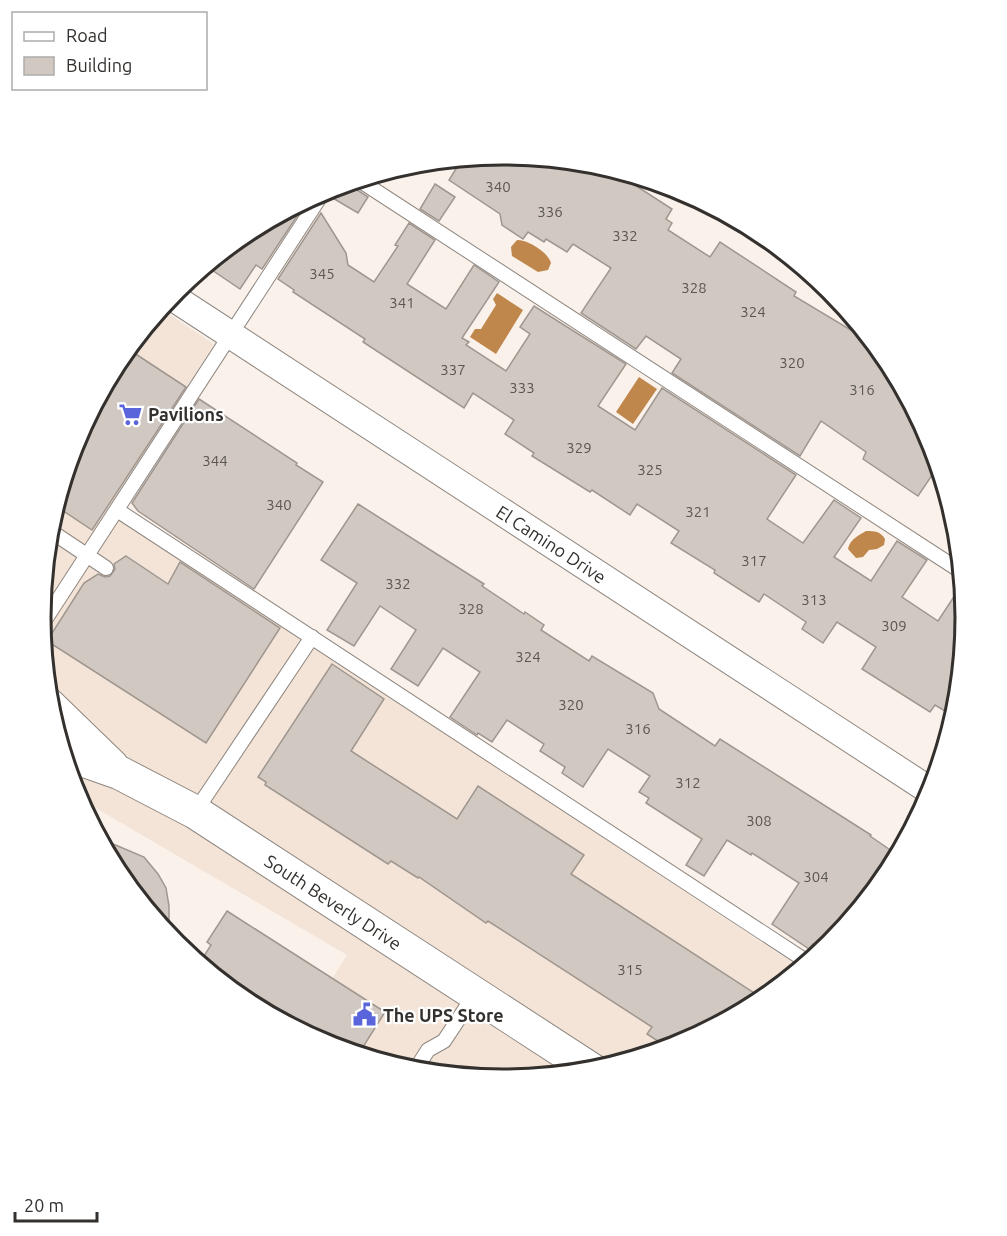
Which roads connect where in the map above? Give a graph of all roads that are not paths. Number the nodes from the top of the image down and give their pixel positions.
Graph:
1 (369, 186) edge
2 (313, 207) edge
3 (180, 302) edge
4 (231, 335) junction
5 (117, 510) junction
6 (59, 536) edge
7 (87, 555) junction
8 (953, 566) edge
9 (106, 568) dead end
10 (51, 610) edge
11 (312, 637) junction
12 (62, 718) edge
13 (73, 756) edge
14 (120, 773) junction
15 (924, 787) edge
16 (195, 812) junction
17 (802, 958) edge
18 (475, 994) junction
19 (420, 1063) edge
20 (582, 1064) edge

1 - 8 lane
2 - 4 lane
3 - 4 street, El Camino Drive
4 - 5 lane
4 - 15 street, El Camino Drive
5 - 7 lane
5 - 11 lane
6 - 7 lane
7 - 9 lane
7 - 10 lane
11 - 16 lane
11 - 17 lane
12 - 14 main road
13 - 14 main road, South Beverly Drive
14 - 16 main road, South Beverly Drive
16 - 18 main road, South Beverly Drive
18 - 19 lane
18 - 20 main road, South Beverly Drive

